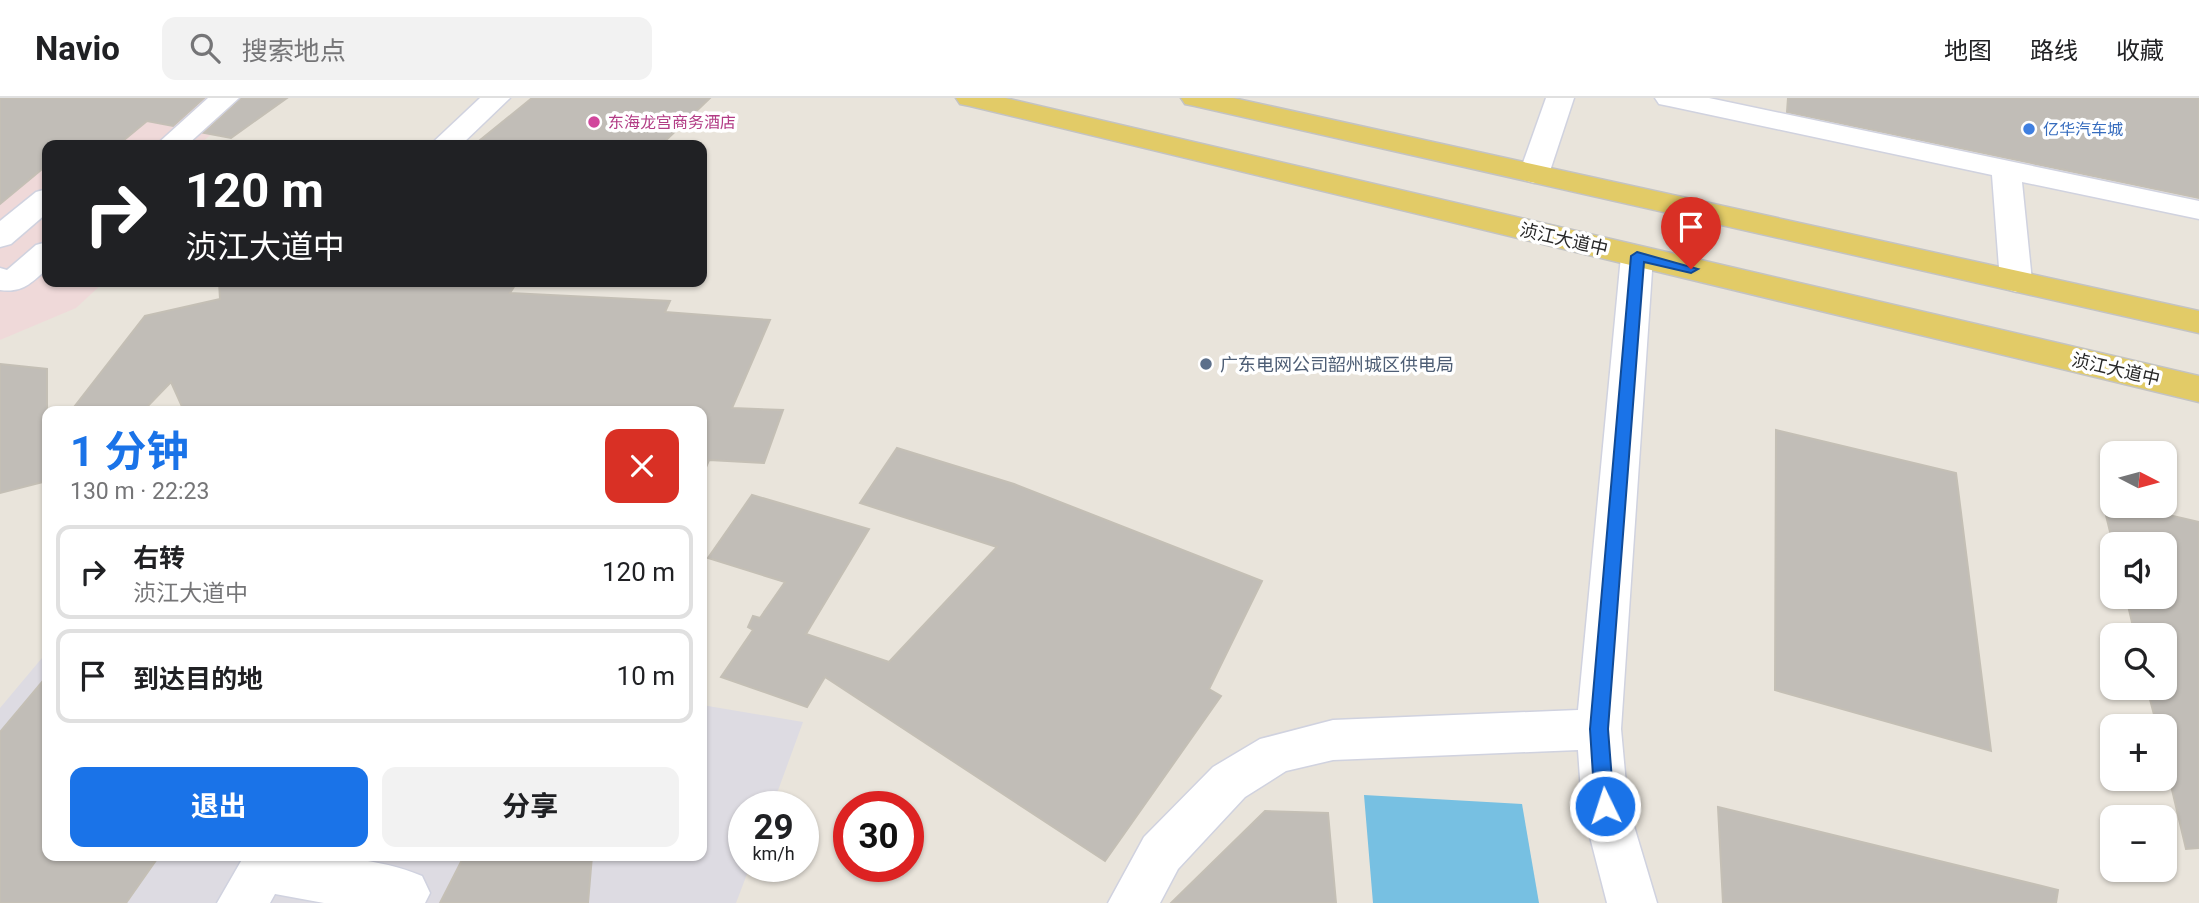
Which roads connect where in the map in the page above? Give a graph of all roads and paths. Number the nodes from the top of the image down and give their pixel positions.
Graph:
1 (225, 98) edge
2 (496, 98) edge
3 (970, 98) edge
4 (1195, 98) edge
5 (1560, 98) edge
6 (1670, 98) edge
7 (176, 140) edge
8 (450, 140) edge
9 (2006, 169) junction
10 (1534, 174) junction
11 (42, 202) edge
12 (2199, 210) edge
13 (0, 237) edge
14 (42, 256) edge
15 (1637, 256) junction
16 (0, 279) edge
17 (2016, 281) junction
18 (2199, 322) edge
19 (2199, 389) edge
20 (1599, 729) junction
21 (242, 903) edge
22 (399, 903) edge
23 (1133, 903) edge
24 (1632, 903) edge

1 - 7 street
2 - 8 street
3 - 15 main road, 浈江大道中
4 - 10 main road
5 - 10 street
6 - 9 street
9 - 12 street
9 - 17 street
10 - 17 main road
11 - 13 street
14 - 16 street
15 - 19 main road, 浈江大道中
15 - 20 street
17 - 18 main road
20 - 23 street
20 - 24 street
21 - 22 street

